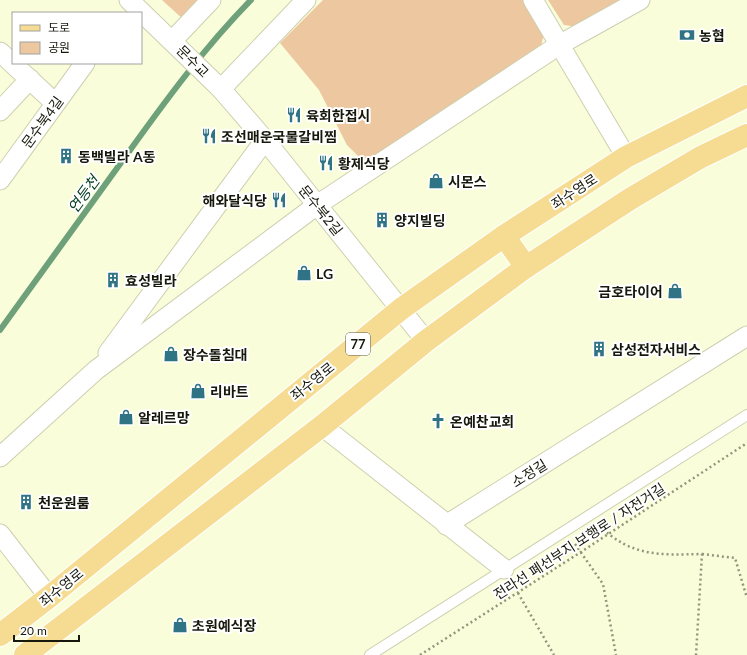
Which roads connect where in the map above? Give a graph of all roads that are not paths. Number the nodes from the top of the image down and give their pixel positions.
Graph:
1 (211, 0) edge
2 (306, 0) edge
3 (532, 0) edge
4 (640, 0) edge
5 (127, 5) edge
6 (136, 12) edge
7 (142, 17) edge
8 (172, 41) junction
9 (559, 45) junction
10 (0, 52) edge
11 (12, 63) edge
12 (13, 64) edge
13 (84, 64) edge
14 (30, 79) junction
15 (217, 85) junction
16 (747, 96) edge
17 (55, 103) junction
18 (0, 111) edge
19 (747, 135) edge
20 (265, 140) junction
21 (626, 157) junction
22 (0, 180) edge
23 (317, 205) junction
24 (504, 236) junction
25 (526, 267) junction
26 (401, 309) junction
27 (747, 336) edge
28 (426, 341) junction
29 (96, 370) junction
30 (747, 415) edge
31 (322, 426) junction
32 (0, 457) edge
33 (446, 525) junction
34 (0, 534) edge
35 (504, 569) junction
36 (49, 597) junction
37 (0, 635) edge
38 (25, 655) edge
39 (370, 655) edge

1 - 8 street
2 - 15 street
3 - 9 street
4 - 9 street
5 - 6 street
7 - 8 street
8 - 15 street, 문수교
9 - 21 street
9 - 23 street
10 - 11 street
12 - 14 street
13 - 17 street, 문수북4길
14 - 17 street
14 - 18 street
15 - 20 street, 문수북2길
16 - 21 main road, 좌수영로 / 77
17 - 22 street, 문수북4길
19 - 25 main road
20 - 23 street, 문수북2길
20 - 29 street
21 - 24 main road, 좌수영로 / 77
23 - 26 street, 문수북2길
23 - 29 street
24 - 25 main road
24 - 26 main road, 좌수영로 / 77
25 - 28 main road
26 - 28 street, 문수북2길
26 - 36 main road, 좌수영로 / 77
27 - 33 street, 소정길
28 - 31 main road
29 - 32 street
30 - 35 lane
31 - 33 street
31 - 38 main road
33 - 35 street
34 - 36 street
35 - 39 lane
36 - 37 main road, 좌수영로 / 77

